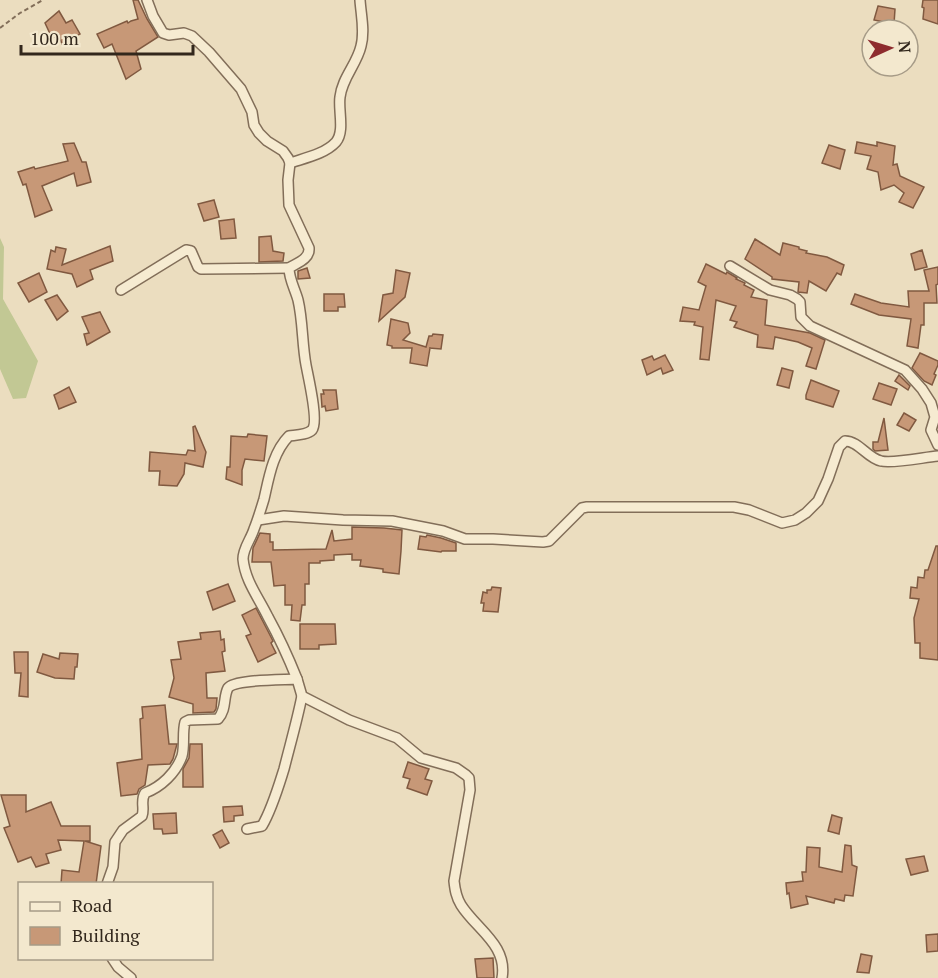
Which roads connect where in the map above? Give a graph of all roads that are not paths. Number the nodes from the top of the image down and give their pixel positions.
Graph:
1 (147, 0) edge
2 (360, 0) edge
3 (290, 163) junction
4 (730, 266) dead end
5 (289, 268) junction
6 (121, 290) dead end
7 (938, 446) edge
8 (938, 456) edge
9 (258, 520) junction
10 (297, 679) junction
11 (302, 696) junction
12 (247, 829) dead end
13 (108, 882) edge
14 (113, 960) edge
15 (131, 978) edge
16 (502, 978) edge

1 - 3 street
2 - 3 street
3 - 5 street
4 - 7 street
5 - 6 street
5 - 9 street
8 - 9 street
9 - 10 street
10 - 11 street
10 - 13 street
11 - 12 street
11 - 16 street
14 - 15 street

